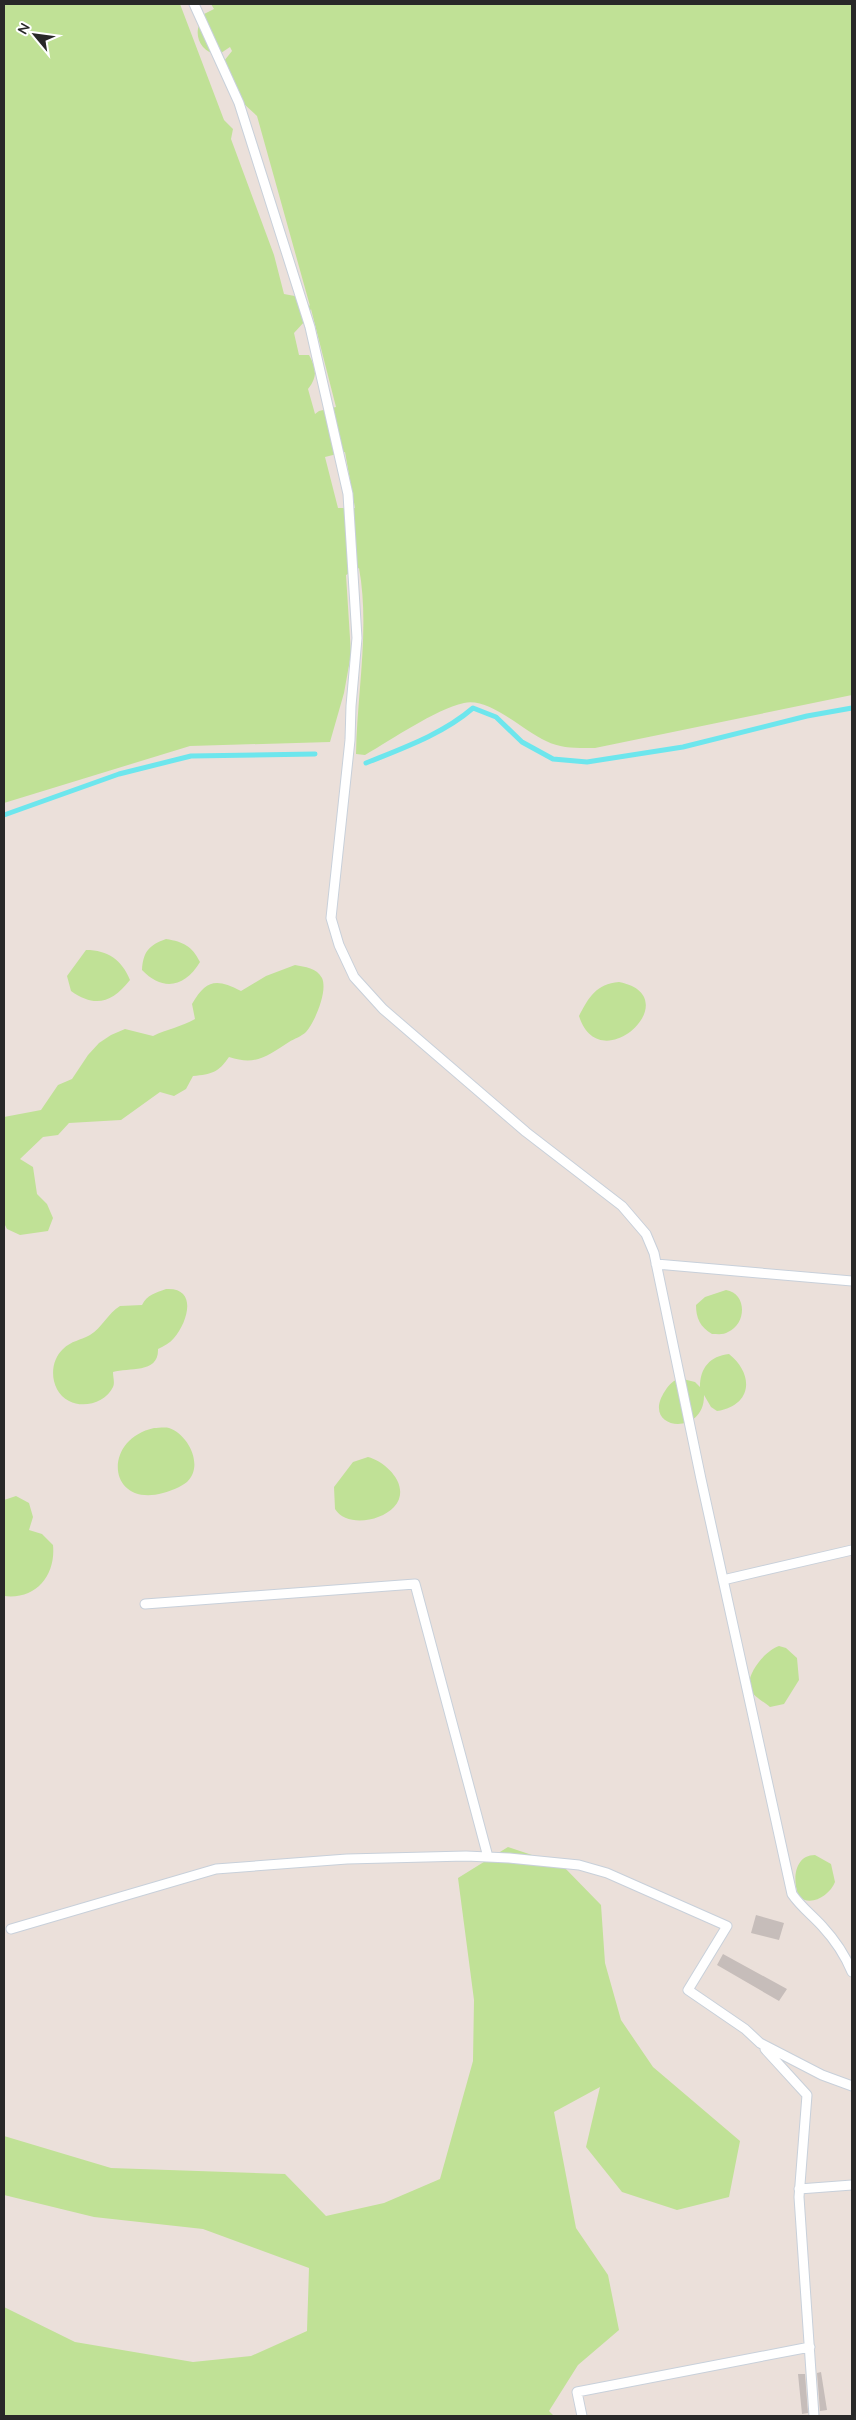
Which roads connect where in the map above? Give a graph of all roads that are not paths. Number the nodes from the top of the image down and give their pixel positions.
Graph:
1 (194, 4) edge
2 (656, 1264) junction
3 (852, 1281) edge
4 (852, 1550) edge
5 (723, 1580) junction
6 (145, 1604) dead end
7 (488, 1856) junction
8 (10, 1929) dead end
9 (852, 1972) edge
10 (760, 2043) junction
11 (852, 2086) edge
12 (852, 2185) edge
13 (799, 2189) junction
14 (810, 2347) junction
15 (582, 2416) edge
16 (814, 2416) edge

1 - 2 lane
2 - 3 lane
2 - 5 lane
4 - 5 lane
5 - 9 lane
6 - 7 lane
7 - 8 lane
7 - 10 lane
10 - 11 lane
10 - 13 lane
12 - 13 lane
13 - 14 lane
14 - 15 lane
14 - 16 lane

